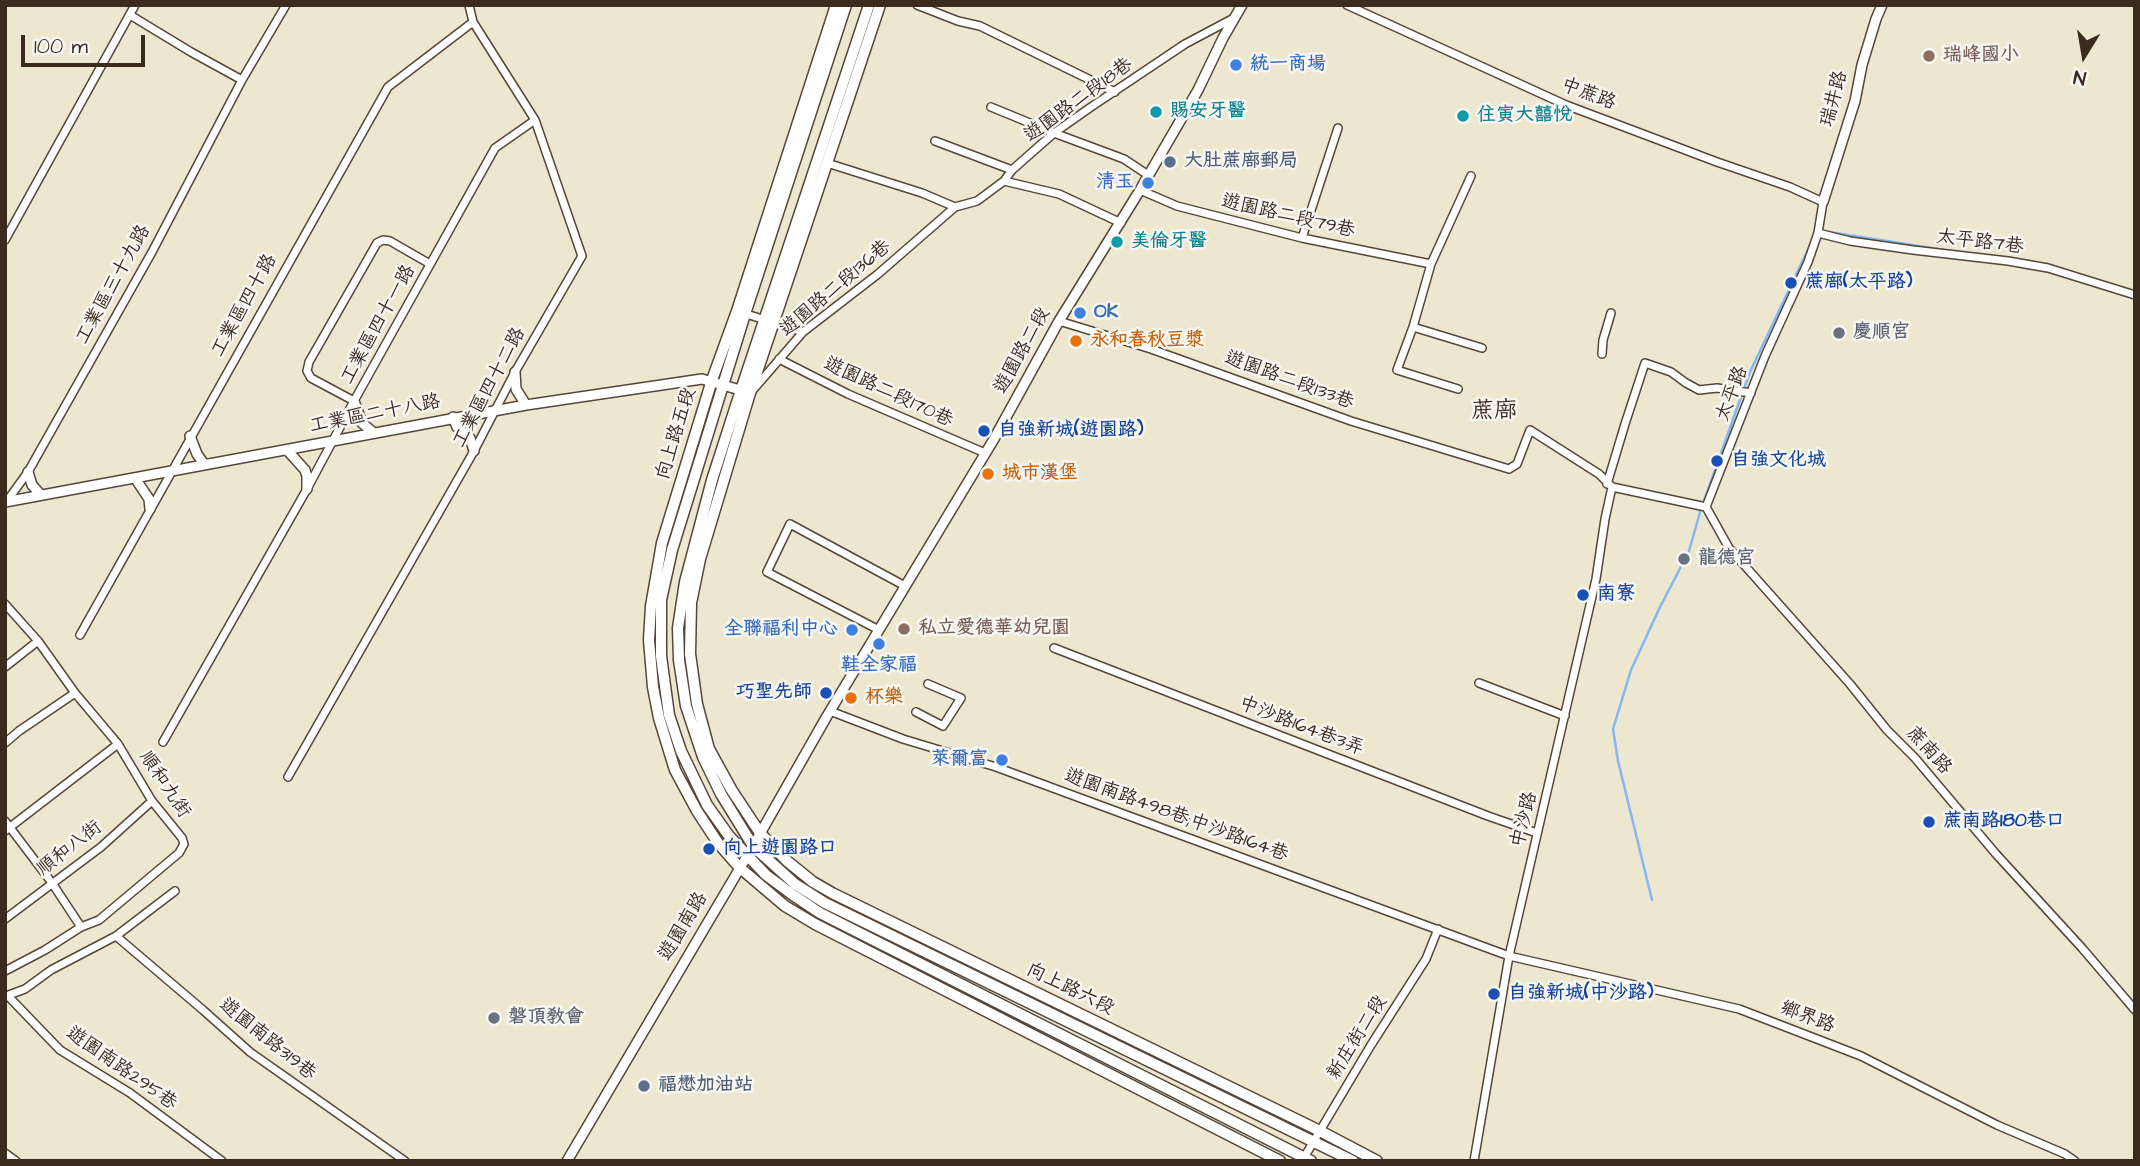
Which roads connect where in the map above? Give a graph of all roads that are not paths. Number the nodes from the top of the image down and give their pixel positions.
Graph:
1 (126, 5) edge
2 (135, 5) edge
3 (286, 5) edge
4 (469, 5) edge
5 (836, 5) edge
6 (846, 5) edge
7 (869, 5) edge
8 (880, 5) edge
9 (917, 5) edge
10 (1242, 5) edge
11 (1347, 5) edge
12 (1882, 5) edge
13 (130, 15) junction
14 (1235, 18) junction
15 (473, 22) junction
16 (242, 80) junction
17 (1115, 92) junction
18 (991, 107) dead end
19 (535, 120) junction
20 (1338, 128) dead end
21 (1054, 134) junction
22 (935, 141) dead end
23 (827, 163) junction
24 (1012, 170) junction
25 (1148, 175) junction
26 (1471, 176) dead end
27 (1004, 181) junction
28 (1140, 190) junction
29 (1823, 202) junction
30 (955, 206) junction
31 (1121, 223) junction
32 (1818, 233) junction
33 (1302, 238) junction
34 (5, 240) edge
35 (916, 243) joint
36 (430, 264) junction
37 (1431, 264) junction
38 (2135, 295) edge
39 (741, 312) junction
40 (1611, 313) dead end
41 (763, 320) junction
42 (1059, 321) junction
43 (774, 324) junction
44 (1413, 327) junction
45 (803, 332) junction
46 (1482, 348) dead end
47 (1602, 354) dead end
48 (779, 359) junction
49 (515, 372) junction
50 (712, 380) junction
51 (723, 384) junction
52 (1458, 389) dead end
53 (746, 391) junction
54 (1751, 393) junction
55 (354, 401) junction
56 (526, 405) junction
57 (495, 410) junction
58 (453, 417) junction
59 (374, 433) junction
60 (190, 436) junction
61 (333, 441) junction
62 (286, 450) junction
63 (474, 451) junction
64 (985, 453) junction
65 (208, 464) junction
66 (172, 471) junction
67 (28, 472) junction
68 (135, 478) junction
69 (1610, 486) junction
70 (307, 489) junction
71 (46, 495) junction
72 (6, 502) edge
73 (1706, 507) junction
74 (150, 509) junction
75 (905, 586) junction
76 (5, 604) edge
77 (879, 630) junction
78 (80, 635) dead end
79 (38, 641) junction
80 (1054, 648) dead end
81 (5, 667) edge
82 (1479, 683) dead end
83 (928, 684) dead end
84 (75, 693) junction
85 (830, 711) junction
86 (916, 712) dead end
87 (1565, 716) junction
88 (163, 742) dead end
89 (5, 743) edge
90 (118, 744) junction
91 (289, 776) dead end
92 (152, 801) junction
93 (7, 826) edge
94 (760, 833) junction
95 (1537, 833) junction
96 (753, 846) junction
97 (747, 856) junction
98 (739, 867) junction
99 (52, 883) junction
100 (175, 891) dead end
101 (5, 919) edge
102 (81, 927) junction
103 (1438, 929) junction
104 (116, 936) junction
105 (1510, 956) junction
106 (5, 971) edge
107 (7, 996) edge
108 (2135, 1010) edge
109 (1320, 1131) junction
110 (1314, 1140) junction
111 (5, 1153) edge
112 (1306, 1160) edge
113 (16, 1161) edge
114 (222, 1161) edge
115 (405, 1161) edge
116 (568, 1161) edge
117 (1280, 1161) edge
118 (1353, 1161) edge
119 (1377, 1161) edge
120 (1474, 1161) edge
121 (2075, 1161) edge

1 - 13 street
2 - 13 street
3 - 16 street, 工業區三十九路
4 - 15 street, 工業區四十二路
5 - 39 main road, 向上路五段
6 - 39 main road, 向上路五段
7 - 41 main road
8 - 23 main road
9 - 17 street
10 - 14 street, 遊園路二段
11 - 29 street, 中蔗路
12 - 29 street, 瑞井路
13 - 16 street
13 - 34 street
14 - 17 street, 遊園路二段18巷
14 - 25 street, 遊園路二段
15 - 19 street, 工業區四十二路
15 - 60 street, 工業區四十路
16 - 67 street, 工業區三十九路
17 - 21 street, 遊園路二段18巷
18 - 21 street
19 - 36 street, 工業區四十一路
19 - 49 street, 工業區四十二路
20 - 33 street
21 - 24 street, 遊園路二段18巷
21 - 25 street
22 - 24 street
23 - 30 street
23 - 43 main road
24 - 27 street, 遊園路二段18巷
25 - 28 street, 遊園路二段
26 - 37 street
27 - 30 street, 遊園路二段18巷
27 - 31 street
28 - 31 street, 遊園路二段
28 - 33 street, 遊園路二段79巷
29 - 32 street, 太平路
30 - 35 street, 遊園路二段18巷
31 - 42 street, 遊園路二段
32 - 38 street, 太平路7巷
32 - 54 street, 太平路
33 - 37 street, 遊園路二段79巷
35 - 45 street, 遊園路二段136巷
36 - 55 street, 工業區四十一路
36 - 55 street
37 - 44 street
39 - 41 street
39 - 50 main road, 向上路五段
39 - 51 main road, 向上路五段
40 - 47 street
41 - 43 street
41 - 53 main road
42 - 64 street, 遊園路二段
42 - 69 street, 遊園路二段133巷
43 - 45 street
43 - 53 main road
44 - 46 street
44 - 52 street
45 - 48 street, 遊園路二段136巷
48 - 53 street, 遊園路二段136巷
48 - 64 street, 遊園路二段170巷
49 - 56 street
49 - 57 street, 工業區四十二路
50 - 51 street, 工業區二十八路
50 - 56 street, 工業區二十八路
50 - 98 main road, 向上路五段
51 - 53 street, 工業區二十八路
51 - 97 main road, 向上路五段
53 - 94 main road
53 - 96 main road
54 - 69 street, 中沙路
54 - 73 street, 太平路
55 - 59 street
55 - 61 street, 工業區四十一路
56 - 57 street, 工業區二十八路
57 - 58 street, 工業區二十八路
57 - 63 street, 工業區四十二路
58 - 59 street, 工業區二十八路
58 - 63 street
59 - 61 street, 工業區二十八路
60 - 65 street
60 - 66 street, 工業區四十路
61 - 62 street, 工業區二十八路
61 - 70 street, 工業區四十一路
62 - 65 street, 工業區二十八路
62 - 70 street
63 - 91 street, 工業區四十二路
64 - 75 street, 遊園路二段
65 - 66 street, 工業區二十八路
66 - 68 street, 工業區二十八路
66 - 74 street, 工業區四十路
67 - 71 street
67 - 72 street, 工業區三十九路
68 - 71 street, 工業區二十八路
68 - 74 street
69 - 73 street
69 - 87 street, 中沙路
70 - 88 street, 工業區四十一路
71 - 72 street, 工業區二十八路
73 - 108 street, 蔗南路
74 - 78 street, 工業區四十路
75 - 77 street, 遊園路二段
75 - 77 street
76 - 79 street, 順和九街
77 - 85 street, 遊園路二段
79 - 81 street
79 - 84 street, 順和九街
80 - 95 street, 中沙路164巷3弄
82 - 87 street
83 - 86 street
84 - 89 street
84 - 90 street, 順和九街
85 - 94 street, 遊園南路
85 - 103 street, 遊園南路498巷;中沙路164巷
87 - 95 street, 中沙路
90 - 92 street, 順和九街
90 - 93 street
92 - 99 street, 順和八街
92 - 102 street, 順和九街
93 - 99 street
94 - 96 street, 遊園南路
94 - 109 main road, 向上路六段
95 - 105 street, 中沙路
96 - 97 street, 遊園南路
96 - 110 main road, 向上路六段
97 - 98 street, 遊園南路
97 - 112 main road
98 - 116 street, 遊園南路
98 - 117 main road
99 - 101 street, 順和八街
99 - 102 street
100 - 104 street
102 - 106 street, 順和九街
103 - 105 street, 遊園南路498巷;中沙路164巷
103 - 109 street, 新庄街二段
104 - 107 street
104 - 115 street, 遊園南路319巷
105 - 120 street, 中沙路
105 - 121 street, 鄉界路
107 - 114 street, 遊園南路295巷
109 - 110 street, 新庄街二段
109 - 119 main road, 向上路六段
110 - 112 street, 新庄街二段
110 - 118 main road, 向上路六段
111 - 113 street

